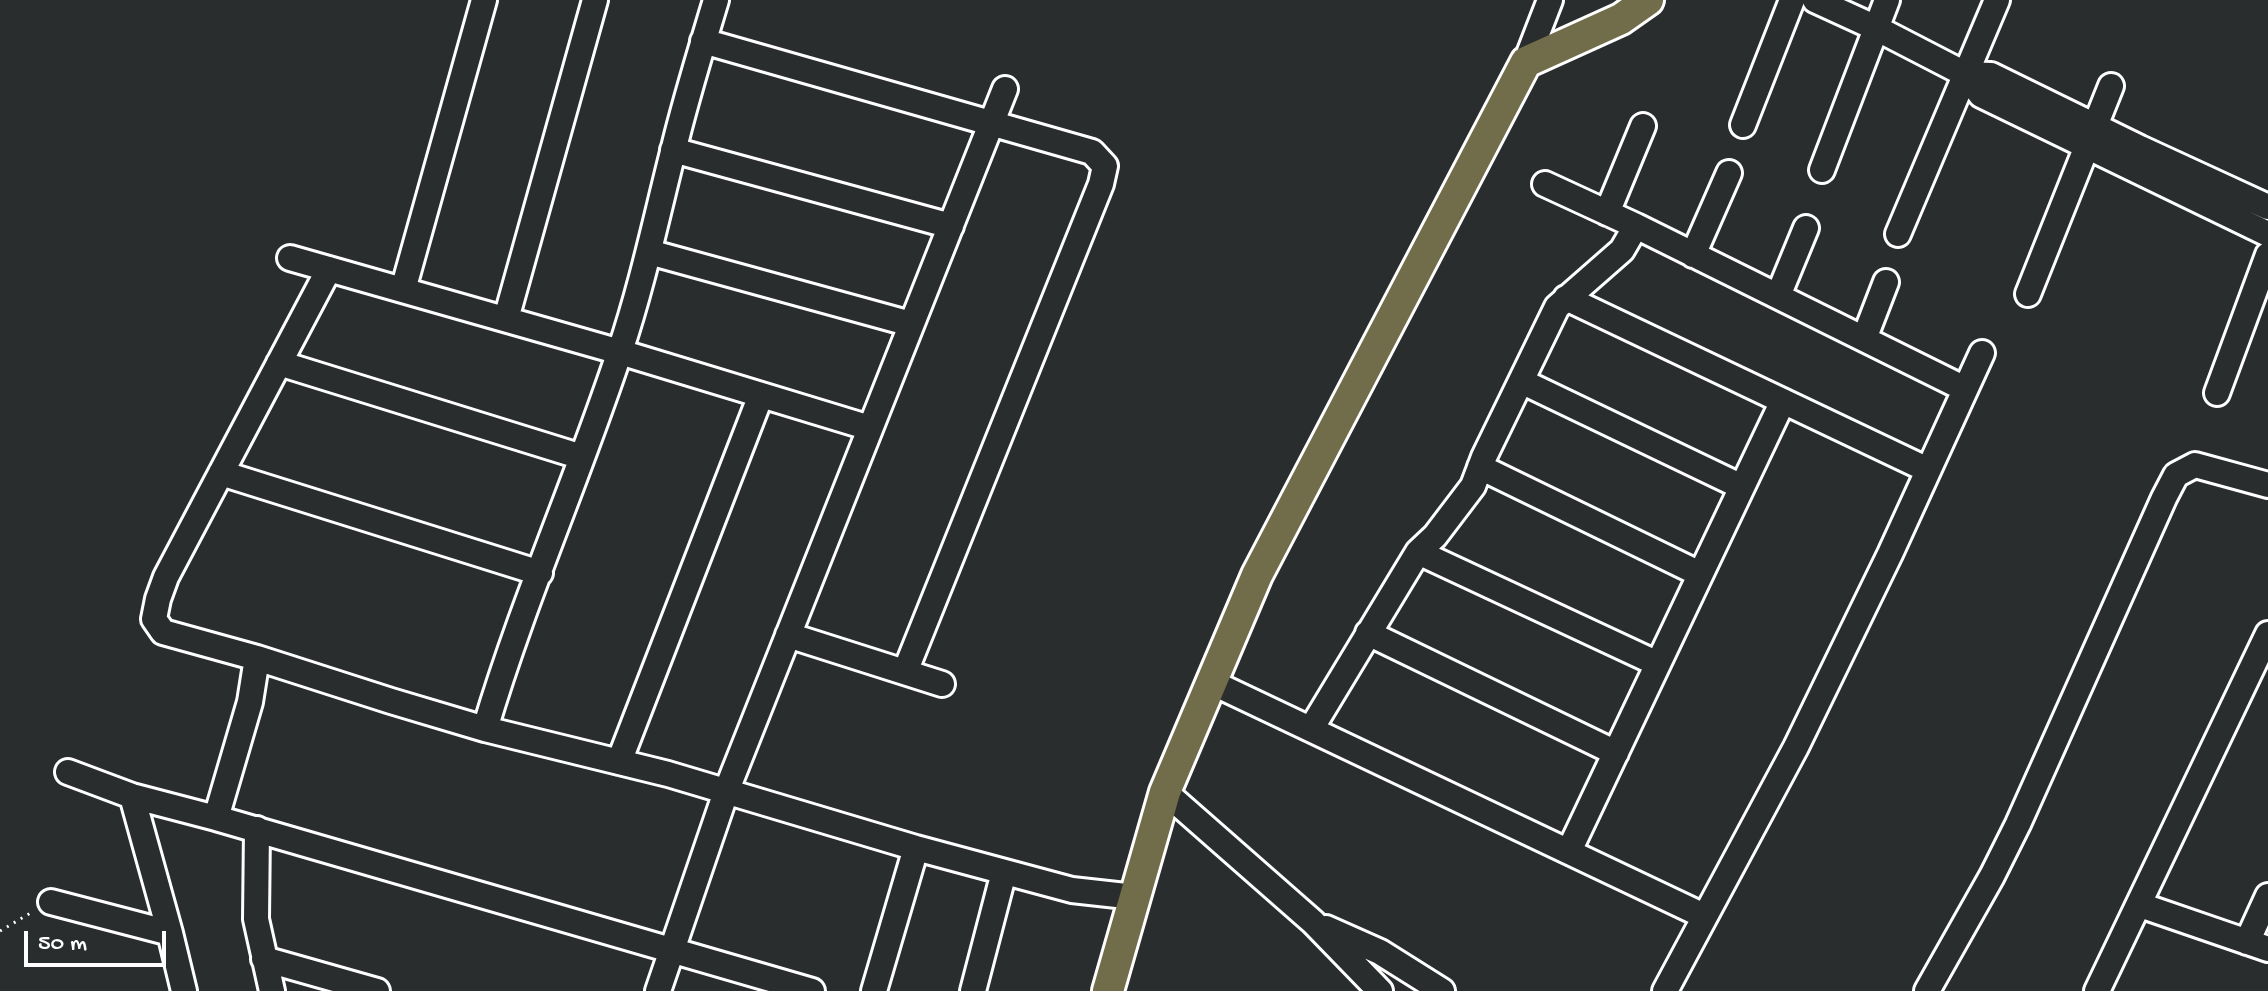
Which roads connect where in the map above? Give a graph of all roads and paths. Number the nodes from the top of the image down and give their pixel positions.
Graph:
1 (484, 0) edge
2 (595, 0) edge
3 (716, 0) edge
4 (1550, 0) edge
5 (1648, 0) edge
6 (1792, 0) edge
7 (1815, 0) edge
8 (1887, 0) edge
9 (1997, 0) edge
10 (1876, 28) junction
11 (703, 41) junction
12 (1526, 62) junction
13 (1965, 74) junction
14 (2111, 86) dead end
15 (1005, 89) dead end
16 (991, 124) junction
17 (1743, 125) dead end
18 (1643, 126) dead end
19 (2091, 136) junction
20 (673, 150) junction
21 (1822, 170) dead end
22 (1729, 173) dead end
23 (1545, 184) dead end
24 (2268, 207) edge
25 (1607, 213) junction
26 (951, 226) junction
27 (1636, 226) junction
28 (1806, 228) dead end
29 (1898, 234) dead end
30 (2268, 234) edge
31 (649, 252) junction
32 (1693, 255) junction
33 (2268, 255) edge
34 (290, 258) dead end
35 (329, 269) junction
36 (1886, 282) dead end
37 (403, 290) junction
38 (2028, 294) dead end
39 (1778, 296) junction
40 (1566, 298) junction
41 (506, 319) junction
42 (2257, 320) edge
43 (911, 324) junction
44 (1864, 339) junction
45 (620, 352) junction
46 (1982, 353) dead end
47 (279, 363) junction
48 (1521, 381) junction
49 (1965, 389) junction
50 (2217, 393) dead end
51 (761, 395) junction
52 (1783, 401) junction
53 (870, 428) junction
54 (582, 457) junction
55 (1480, 467) junction
56 (1928, 470) junction
57 (221, 473) junction
58 (2268, 485) edge
59 (1742, 487) junction
60 (1418, 552) junction
61 (540, 573) junction
62 (1700, 574) junction
63 (1368, 633) junction
64 (2268, 634) edge
65 (788, 635) junction
66 (257, 658) junction
67 (1658, 664) junction
68 (905, 672) junction
69 (1211, 682) junction
70 (942, 684) dead end
71 (2257, 685) edge
72 (485, 729) junction
73 (1311, 729) junction
74 (1616, 753) junction
75 (619, 762) junction
76 (68, 772) dead end
77 (726, 792) junction
78 (1165, 792) junction
79 (132, 796) junction
80 (216, 818) junction
81 (257, 829) junction
82 (916, 848) junction
83 (1569, 851) junction
84 (1004, 872) junction
85 (2268, 896) edge
86 (1135, 897) junction
87 (51, 902) joint
88 (2140, 905) junction
89 (1704, 916) junction
90 (1313, 922) junction
91 (0, 931) edge
92 (170, 933) junction
93 (2258, 946) edge
94 (672, 950) junction
95 (264, 959) junction
96 (184, 991) edge
97 (272, 991) edge
98 (377, 991) edge
99 (658, 991) edge
100 (812, 991) edge
101 (874, 991) edge
102 (973, 991) edge
103 (1108, 991) edge
104 (1380, 991) edge
105 (1442, 991) edge
106 (1665, 991) edge
107 (1927, 991) edge
108 (2097, 991) edge

1 - 37 street
2 - 41 street
3 - 11 street
4 - 12 street
5 - 12 main road
6 - 17 street
7 - 10 street
8 - 10 street
9 - 13 street
10 - 13 street
10 - 21 street
11 - 16 street
11 - 20 street
12 - 69 main road
13 - 19 street
13 - 29 street
14 - 19 street
15 - 16 street
16 - 26 street
16 - 68 street
18 - 25 street
19 - 24 street
19 - 30 street
19 - 38 street
20 - 26 street
20 - 31 street
22 - 32 street
23 - 25 street
25 - 27 street
26 - 43 street
27 - 32 street
27 - 40 street
28 - 39 street
31 - 43 street
31 - 45 street
32 - 39 street
33 - 42 street
34 - 35 street
35 - 37 street
35 - 47 street
36 - 44 street
37 - 41 street
39 - 44 street
40 - 48 street
40 - 52 street
41 - 45 street
42 - 50 street
43 - 53 street
44 - 49 street
45 - 51 street
45 - 54 street
46 - 49 street
47 - 54 street
47 - 57 street
48 - 55 street
48 - 59 street
49 - 56 street
51 - 53 street
51 - 75 street
52 - 56 street
52 - 59 street
53 - 65 street
54 - 61 street
55 - 60 street
55 - 62 street
56 - 89 street
57 - 61 street
57 - 66 street
58 - 107 street
59 - 62 street
60 - 63 street
60 - 67 street
61 - 72 street
62 - 67 street
63 - 73 street
63 - 74 street
64 - 71 street
65 - 68 street
65 - 77 street
66 - 72 street
66 - 80 street
67 - 74 street
68 - 70 street
69 - 73 street
69 - 78 main road
71 - 88 street
72 - 75 street
73 - 83 street
74 - 83 street
75 - 77 street
76 - 79 street
77 - 82 street
77 - 94 street
78 - 86 main road
78 - 90 street
79 - 80 street
79 - 92 street
80 - 81 street
81 - 94 street
81 - 95 street
82 - 84 street
82 - 101 street
83 - 89 street
84 - 86 street
84 - 102 street
85 - 93 street
86 - 103 main road
87 - 91 path
87 - 92 street
88 - 93 street
88 - 108 street
89 - 106 street
90 - 104 street
90 - 105 street
92 - 96 street
94 - 99 street
94 - 100 street
95 - 97 street
95 - 98 street

